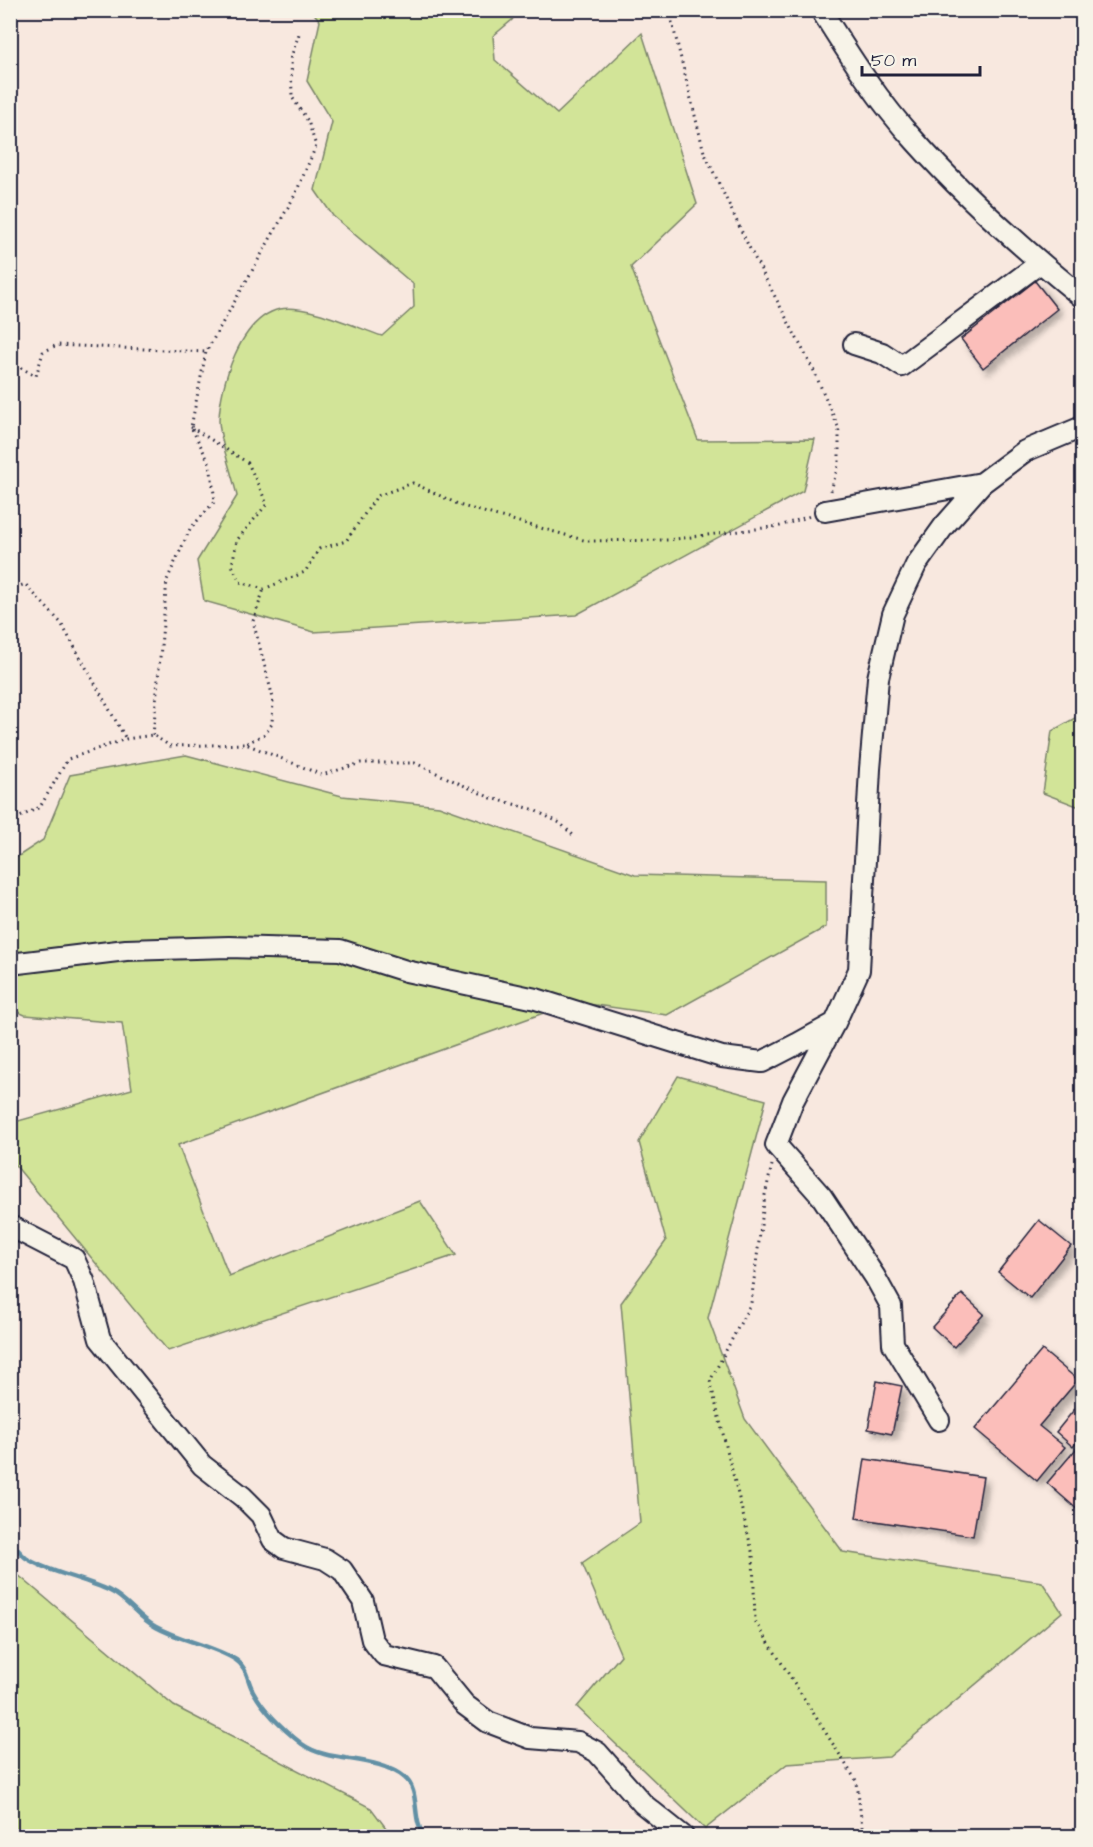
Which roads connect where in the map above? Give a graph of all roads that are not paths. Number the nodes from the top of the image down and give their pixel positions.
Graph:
1 (821, 10) edge
2 (1040, 262) junction
3 (1083, 297) edge
4 (854, 344) dead end
5 (1083, 427) edge
6 (982, 483) junction
7 (825, 511) road end
8 (10, 964) edge
9 (835, 1023) junction
10 (10, 1226) edge
11 (939, 1420) dead end
12 (683, 1836) edge

1 - 2 street
2 - 3 street
2 - 4 street
5 - 6 street
6 - 7 street
6 - 9 street
8 - 9 street
9 - 11 street
10 - 12 street

